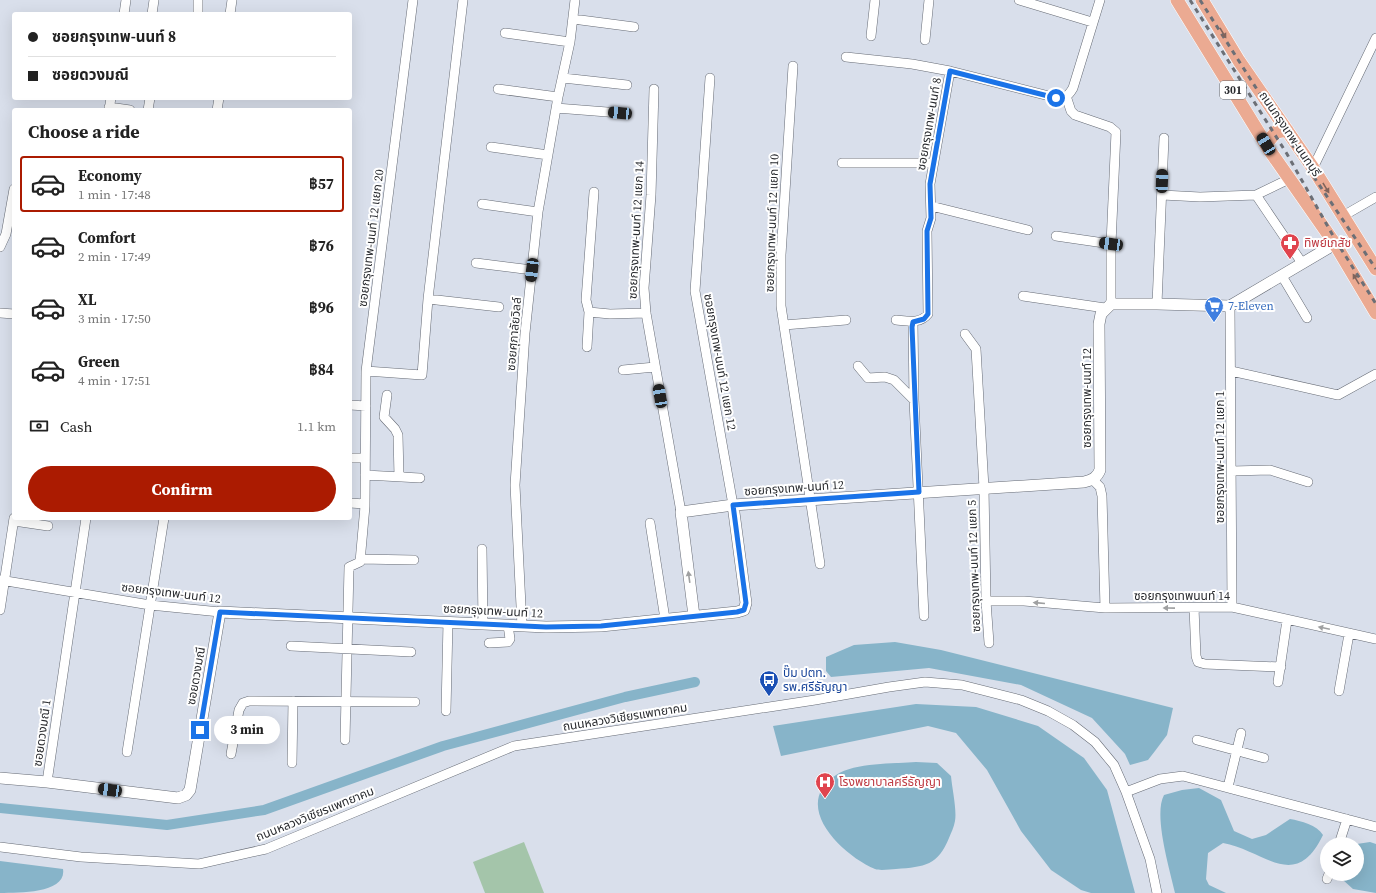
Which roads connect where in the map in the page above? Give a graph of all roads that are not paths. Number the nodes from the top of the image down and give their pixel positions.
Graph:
1 (126, 0) edge
2 (154, 0) edge
3 (198, 0) edge
4 (232, 0) edge
5 (413, 0) edge
6 (463, 0) edge
7 (575, 0) edge
8 (875, 0) edge
9 (930, 0) edge
10 (1019, 0) edge
11 (1100, 0) edge
12 (1177, 0) edge
13 (1202, 0) edge
14 (124, 12) edge
15 (152, 12) edge
16 (198, 12) edge
17 (230, 12) edge
18 (572, 19) junction
19 (1092, 22) junction
20 (634, 27) dead end
21 (505, 33) dead end
22 (872, 36) dead end
23 (1376, 38) edge
24 (925, 40) dead end
25 (570, 42) junction
26 (846, 57) dead end
27 (793, 66) dead end
28 (950, 71) junction
29 (563, 78) junction
30 (710, 78) dead end
31 (627, 85) dead end
32 (498, 89) dead end
33 (654, 89) dead end
34 (1262, 94) junction
35 (1066, 96) junction
36 (558, 97) junction
37 (110, 105) edge
38 (121, 108) edge
39 (556, 108) junction
40 (1244, 108) junction
41 (620, 113) dead end
42 (1287, 130) junction
43 (1164, 138) dead end
44 (1266, 144) junction
45 (491, 147) dead end
46 (548, 155) junction
47 (842, 163) dead end
48 (933, 163) junction
49 (1313, 168) junction
50 (1289, 179) junction
51 (594, 192) dead end
52 (1162, 195) junction
53 (1256, 195) junction
54 (1376, 197) edge
55 (12, 200) edge
56 (482, 204) dead end
57 (931, 206) junction
58 (538, 212) junction
59 (1343, 216) junction
60 (1028, 230) dead end
61 (1056, 236) dead end
62 (1111, 244) junction
63 (1334, 244) junction
64 (0, 247) edge
65 (476, 263) dead end
66 (1302, 263) junction
67 (1376, 269) edge
68 (532, 270) junction
69 (1282, 276) junction
70 (1023, 296) dead end
71 (428, 299) junction
72 (1157, 304) junction
73 (1108, 306) junction
74 (1230, 306) junction
75 (499, 307) dead end
76 (589, 312) junction
77 (0, 313) edge
78 (646, 313) junction
79 (1376, 313) edge
80 (12, 314) edge
81 (1307, 318) dead end
82 (846, 320) dead end
83 (896, 320) dead end
84 (913, 322) junction
85 (784, 325) junction
86 (965, 334) dead end
87 (587, 347) dead end
88 (858, 366) dead end
89 (655, 367) junction
90 (623, 370) dead end
91 (366, 371) junction
92 (1232, 371) junction
93 (1376, 374) edge
94 (387, 395) dead end
95 (914, 400) junction
96 (352, 406) edge
97 (366, 406) junction
98 (352, 458) edge
99 (365, 458) junction
100 (1232, 471) junction
101 (365, 474) junction
102 (399, 477) junction
103 (420, 478) dead end
104 (1093, 480) junction
105 (1308, 482) dead end
106 (984, 488) junction
107 (919, 492) junction
108 (811, 499) junction
109 (352, 503) edge
110 (365, 504) junction
111 (733, 505) junction
112 (681, 512) junction
113 (14, 520) edge
114 (19, 520) edge
115 (86, 520) edge
116 (164, 520) edge
117 (650, 522) dead end
118 (48, 526) dead end
119 (482, 549) dead end
120 (360, 559) junction
121 (414, 560) dead end
122 (820, 564) dead end
123 (2, 581) edge
124 (75, 592) junction
125 (986, 601) junction
126 (150, 605) junction
127 (1232, 607) junction
128 (1105, 608) junction
129 (1194, 608) junction
130 (0, 610) edge
131 (220, 612) junction
132 (694, 616) junction
133 (924, 616) dead end
134 (349, 617) junction
135 (665, 619) junction
136 (1287, 620) junction
137 (448, 622) junction
138 (483, 624) junction
139 (508, 625) junction
140 (522, 626) junction
141 (1349, 634) junction
142 (1376, 639) edge
143 (489, 643) dead end
144 (989, 643) dead end
145 (291, 646) dead end
146 (348, 649) junction
147 (411, 652) dead end
148 (1281, 667) junction
149 (1278, 682) dead end
150 (1339, 691) dead end
151 (293, 701) junction
152 (347, 701) junction
153 (415, 702) dead end
154 (446, 711) dead end
155 (1241, 732) dead end
156 (345, 740) dead end
157 (1197, 740) dead end
158 (1237, 751) junction
159 (127, 752) dead end
160 (232, 754) dead end
161 (1264, 758) dead end
162 (292, 762) dead end
163 (0, 778) edge
164 (47, 782) junction
165 (1228, 786) junction
166 (1126, 792) junction
167 (1347, 819) junction
168 (1376, 827) edge
169 (1341, 837) edge
170 (0, 847) edge
171 (1157, 893) edge

1 - 14 street
2 - 15 street
3 - 16 street
4 - 17 street
5 - 91 street, ซอยกรุงเทพ-นนท์ 12 แยก 20
6 - 71 street
7 - 18 street, ซอยศุภาลัยวิลล์
8 - 22 street
9 - 24 street
10 - 19 street
11 - 19 street
12 - 40 main road, ถนนกรุงเทพ-นนทบุรี / 301
13 -> 34 main road, ถนนกรุงเทพ-นนทบุรี / 301
18 - 20 street
18 - 25 street, ซอยศุภาลัยวิลล์
19 - 35 street
21 - 25 street
23 - 49 street
25 - 29 street, ซอยศุภาลัยวิลล์
26 - 28 street, ซอยกรุงเทพ-นนท์ 8
27 - 85 street, ซอยกรุงเทพ-นนท์ 12 แยก 10
28 - 35 street, ซอยกรุงเทพ-นนท์ 8
28 - 48 street, ซอยกรุงเทพ-นนท์ 8
29 - 31 street
29 - 36 street, ซอยศุภาลัยวิลล์
30 - 111 street, ซอยกรุงเทพ-นนท์ 12 แยก 12
32 - 36 street
33 - 78 street, ซอยกรุงเทพ-นนท์ 12 แยก 14
34 - 40 main road
34 - 42 main road, ถนนกรุงเทพ-นนทบุรี / 301
35 - 62 street
36 - 39 street, ซอยศุภาลัยวิลล์
37 - 38 street
39 - 41 street
39 - 46 street, ซอยศุภาลัยวิลล์
40 - 44 main road, ถนนกรุงเทพ-นนทบุรี / 301
42 - 44 main road
42 - 49 main road, ถนนกรุงเทพ-นนทบุรี / 301
43 - 52 street
44 - 50 main road, ถนนกรุงเทพ-นนทบุรี / 301
45 - 46 street
46 - 58 street, ซอยศุภาลัยวิลล์
47 - 48 street
48 - 57 street, ซอยกรุงเทพ-นนท์ 8
49 -> 59 main road, ถนนกรุงเทพ-นนทบุรี / 301
50 - 53 street
50 - 63 main road, ถนนกรุงเทพ-นนทบุรี / 301
51 - 76 street
52 - 53 street
52 - 72 street
53 - 66 street
54 - 59 street
55 - 64 street
56 - 58 street
57 - 60 street
57 - 84 street, ซอยกรุงเทพ-นนท์ 8
58 - 68 street, ซอยศุภาลัยวิลล์
59 - 67 main road, ถนนกรุงเทพ-นนทบุรี / 301
61 - 62 street
62 - 73 street
63 - 66 street
79 -> 63 main road, ถนนกรุงเทพ-นนทบุรี / 301
65 - 68 street
66 - 69 street
68 - 140 street, ซอยศุภาลัยวิลล์
69 - 74 street
69 - 81 street
70 - 73 street
71 - 75 street
71 - 91 street
72 - 73 street
72 - 74 street
73 - 104 street, ซอยกรุงเทพ-นนท์ 12
74 - 92 street, ซอยกรุงเทพ-นนท์ 12 แยก 1
76 - 78 street
76 - 87 street
77 - 80 street
78 - 89 street, ซอยกรุงเทพ-นนท์ 12 แยก 14
82 - 85 street
83 - 84 street
84 - 95 street
85 - 108 street, ซอยกรุงเทพ-นนท์ 12 แยก 10
86 - 106 street, ซอยกรุงเทพ-นนท์ 12 แยก 5
88 - 95 street
89 - 90 street
89 - 112 street, ซอยกรุงเทพ-นนท์ 12 แยก 14
91 - 97 street, ซอยกรุงเทพ-นนท์ 12 แยก 20
92 - 93 street
92 - 100 street, ซอยกรุงเทพ-นนท์ 12 แยก 1
94 - 102 street
95 - 107 street
96 - 97 street
97 - 99 street, ซอยกรุงเทพ-นนท์ 12 แยก 20
98 - 99 street
99 - 101 street, ซอยกรุงเทพ-นนท์ 12 แยก 20
100 - 105 street
100 - 127 street, ซอยกรุงเทพ-นนท์ 12 แยก 1
101 - 102 street
101 - 110 street, ซอยกรุงเทพ-นนท์ 12 แยก 20
102 - 103 street
104 - 106 street, ซอยกรุงเทพ-นนท์ 12
104 - 128 street
106 - 107 street, ซอยกรุงเทพ-นนท์ 12
106 - 125 street, ซอยกรุงเทพ-นนท์ 12 แยก 5
107 - 108 street, ซอยกรุงเทพ-นนท์ 12
107 - 133 street
108 - 111 street, ซอยกรุงเทพ-นนท์ 12
108 - 122 street, ซอยกรุงเทพ-นนท์ 12 แยก 10
109 - 110 street
110 - 120 street, ซอยกรุงเทพ-นนท์ 12 แยก 20
111 - 112 street
111 - 132 street, ซอยกรุงเทพ-นนท์ 12
132 -> 112 street, ซอยกรุงเทพ-นนท์ 12 แยก 14
113 - 123 street
114 - 118 street
115 - 124 street, ซอยดวงมณี 1
116 - 126 street
117 - 135 street
119 - 138 street
120 - 121 street
120 - 134 street
123 - 124 street, ซอยกรุงเทพ-นนท์ 12
123 - 130 street
124 - 126 street, ซอยกรุงเทพ-นนท์ 12
124 - 164 street, ซอยดวงมณี 1
128 -> 125 street, ซอยกรุงเทพนนท์ 14
125 - 144 street, ซอยกรุงเทพ-นนท์ 12 แยก 5
126 - 131 street, ซอยกรุงเทพ-นนท์ 12
126 - 159 street
127 - 129 street, ซอยกรุงเทพนนท์ 14
127 - 136 street, ซอยกรุงเทพนนท์ 14
129 -> 128 street, ซอยกรุงเทพนนท์ 14
129 - 148 street
131 - 134 street, ซอยกรุงเทพ-นนท์ 12
131 - 164 street, ซอยดวงมณี
132 - 135 street, ซอยกรุงเทพ-นนท์ 12
134 - 137 street, ซอยกรุงเทพ-นนท์ 12
134 - 146 street
135 - 140 street, ซอยกรุงเทพ-นนท์ 12
141 -> 136 street, ซอยกรุงเทพนนท์ 14
136 - 148 street
137 - 138 street, ซอยกรุงเทพ-นนท์ 12
137 - 154 street
138 - 139 street, ซอยกรุงเทพ-นนท์ 12
139 - 140 street, ซอยกรุงเทพ-นนท์ 12
139 - 143 street
141 - 142 street, ซอยกรุงเทพนนท์ 14
141 - 150 street
145 - 146 street
146 - 147 street
146 - 152 street
148 - 149 street
151 - 152 street
151 - 160 street
151 - 162 street
152 - 153 street
152 - 156 street
155 - 158 street
157 - 158 street
158 - 161 street
158 - 165 street
163 - 164 street, ซอยดวงมณี
165 - 166 street
165 - 167 street
166 - 170 street, ถนนหลวงวิเชียรแพทยาคม
166 - 171 street, ถนนหลวงวิเชียรแพทยาคม
167 - 168 street
167 - 169 street

